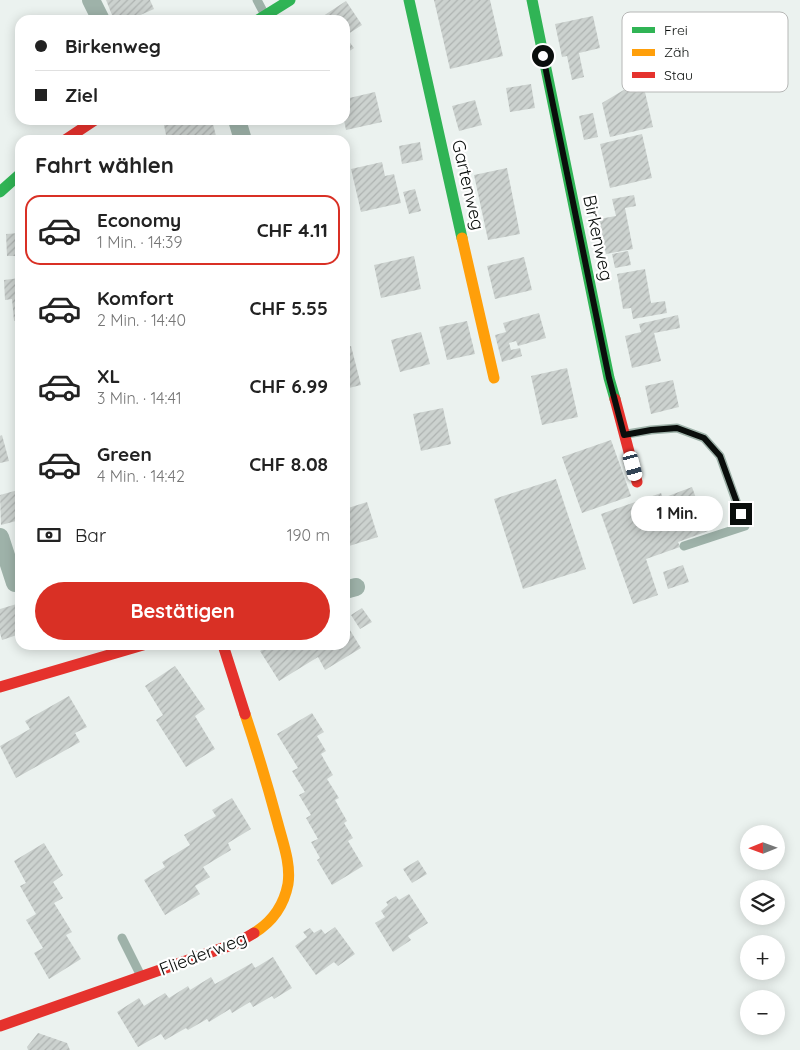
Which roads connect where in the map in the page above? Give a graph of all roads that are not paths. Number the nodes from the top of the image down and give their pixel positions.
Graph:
1 (90, 0) edge
2 (258, 0) edge
3 (290, 0) edge
4 (409, 0) edge
5 (532, 0) edge
6 (98, 15) edge
7 (260, 15) edge
8 (266, 15) edge
9 (88, 125) edge
10 (73, 135) edge
11 (15, 178) edge
12 (0, 192) edge
13 (494, 378) dead end
14 (624, 435) junction
15 (637, 482) dead end
16 (0, 537) edge
17 (684, 546) dead end
18 (15, 583) dead end
19 (126, 650) edge
20 (226, 650) edge
21 (0, 687) edge
22 (122, 938) dead end
23 (142, 977) junction
24 (0, 1026) edge

1 - 6 street
2 - 7 lane
3 - 8 street
4 - 13 street, Gartenweg
5 - 14 street, Birkenweg
9 - 10 street
11 - 12 street
14 - 15 street, Birkenweg
14 - 17 lane
16 - 18 street
19 - 21 street
20 - 23 street, Fliederweg
22 - 23 lane
23 - 24 street, Fliederweg

